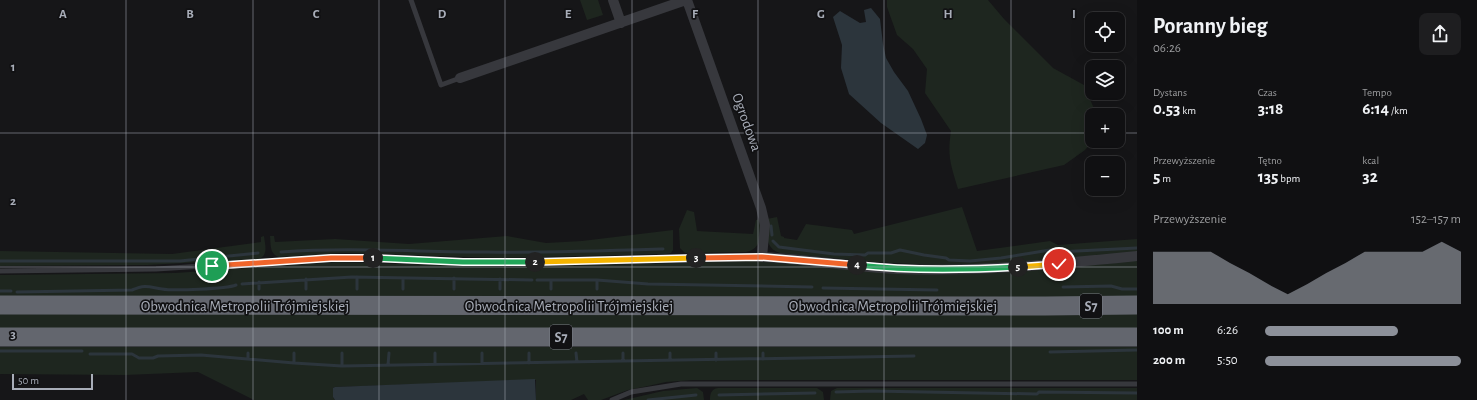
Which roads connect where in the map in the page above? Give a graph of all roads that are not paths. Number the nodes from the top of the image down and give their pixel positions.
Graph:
1 (411, 0) edge
2 (613, 0) edge
3 (686, 0) edge
4 (621, 22) junction
5 (460, 78) joint
6 (1137, 256) edge
7 (762, 257) junction
8 (0, 270) edge
9 (0, 305) edge
10 (1137, 305) edge
11 (0, 337) edge
12 (1137, 337) edge
13 (1137, 384) edge
14 (612, 400) edge

1 - 5 lane
2 - 4 street
3 - 4 street
3 - 7 street, Ogrodowa
4 - 5 street
6 - 7 street
7 - 8 lane
9 - 10 highway, Obwodnica Metropolii Trójmiejskiej / S7
11 - 12 highway, Obwodnica Metropolii Trójmiejskiej / S7
13 - 14 lane

